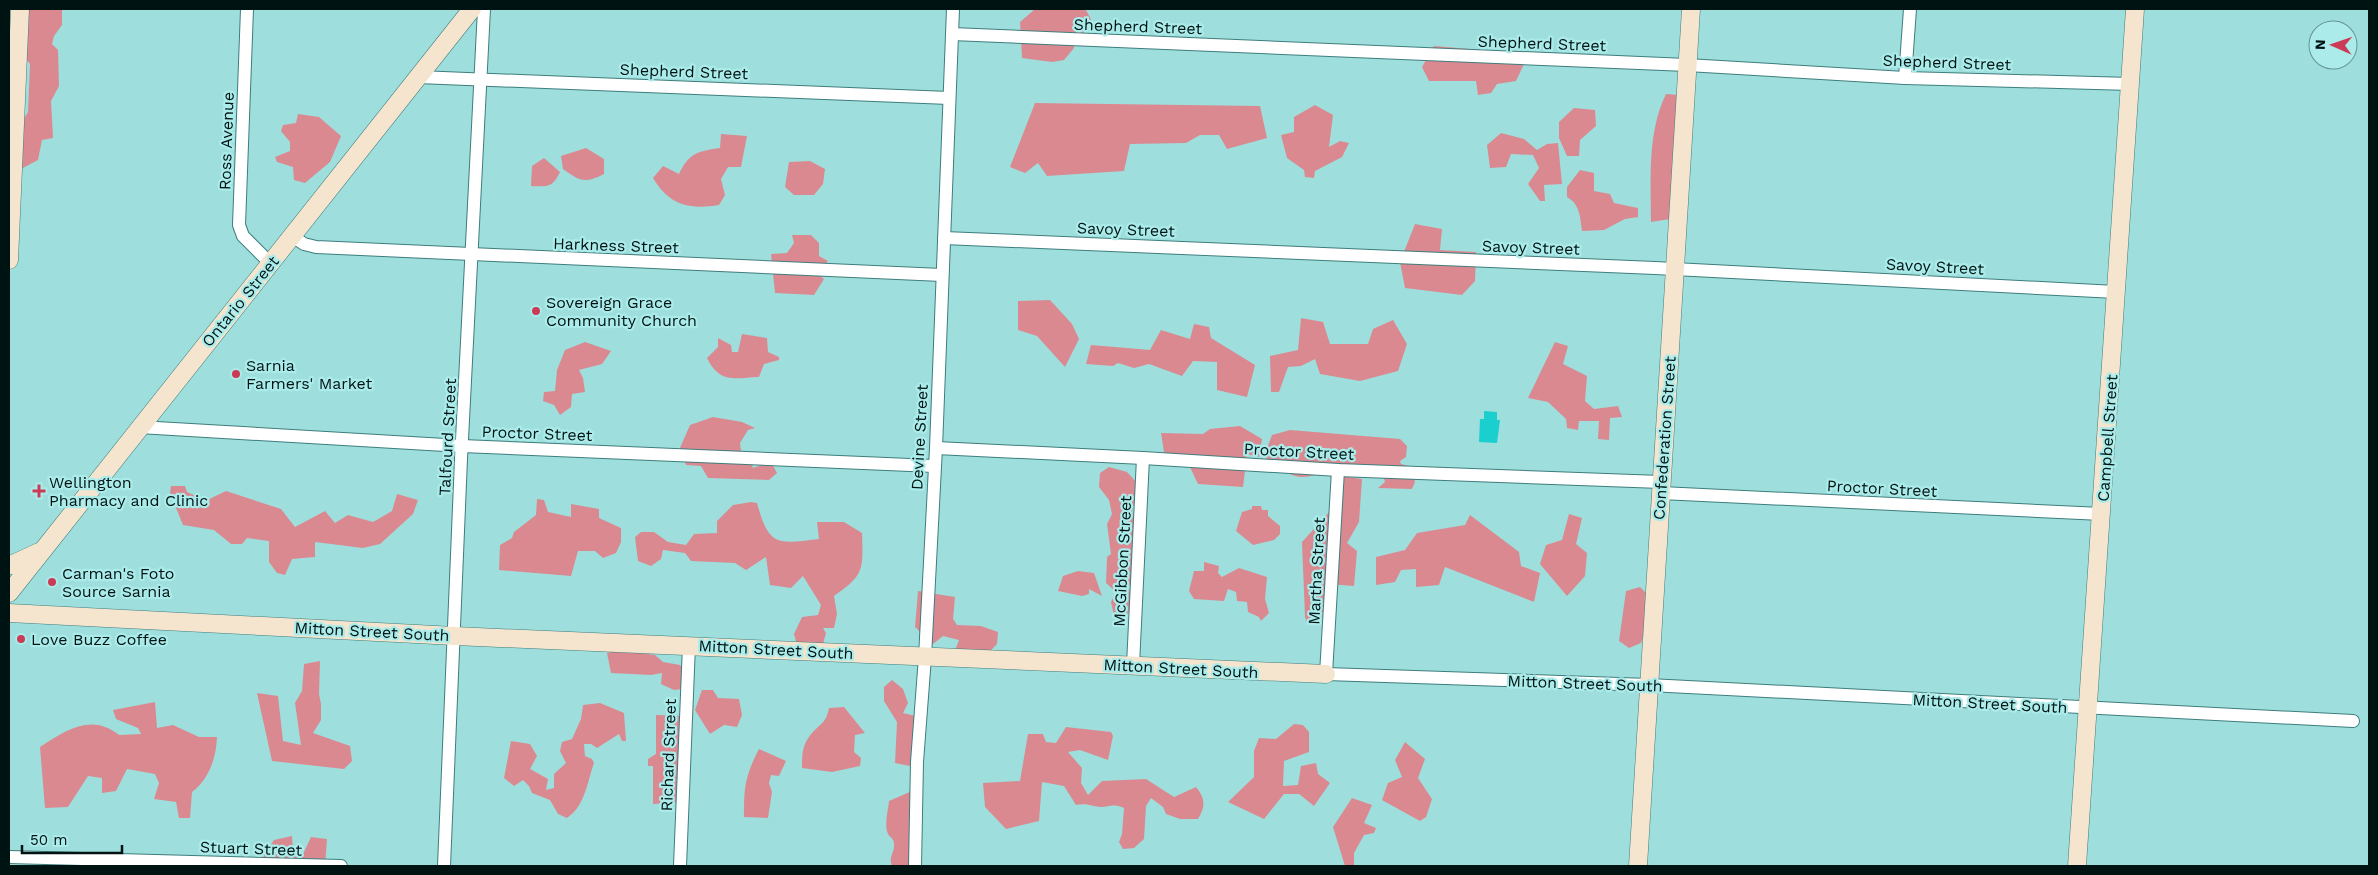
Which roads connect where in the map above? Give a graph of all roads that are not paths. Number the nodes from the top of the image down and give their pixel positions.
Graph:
1 (20, 9) edge
2 (247, 9) edge
3 (472, 9) edge
4 (484, 9) edge
5 (953, 9) edge
6 (1691, 9) edge
7 (1910, 9) edge
8 (2135, 9) edge
9 (952, 34) junction
10 (1687, 66) junction
11 (418, 77) junction
12 (1905, 78) junction
13 (482, 80) junction
14 (2131, 84) junction
15 (949, 98) junction
16 (11, 174) edge
17 (292, 236) junction
18 (944, 238) junction
19 (472, 255) junction
20 (9, 260) edge
21 (270, 263) junction
22 (1675, 270) junction
23 (942, 275) junction
24 (2116, 292) junction
25 (140, 427) junction
26 (462, 446) junction
27 (936, 448) junction
28 (1143, 458) junction
29 (934, 466) junction
30 (1338, 470) junction
31 (1661, 488) junction
32 (2102, 514) junction
33 (44, 550) junction
34 (9, 564) edge
35 (9, 593) edge
36 (9, 613) edge
37 (454, 636) junction
38 (689, 645) junction
39 (926, 657) junction
40 (1133, 665) junction
41 (1326, 674) junction
42 (1649, 685) junction
43 (2089, 708) junction
44 (2353, 721) dead end
45 (9, 857) edge
46 (342, 866) edge
47 (444, 866) edge
48 (680, 866) edge
49 (915, 866) edge
50 (1638, 866) edge
51 (2077, 866) edge

1 - 16 street
2 - 21 street, Ross Avenue
3 - 11 street, Ontario Street
4 - 13 street, Talfourd Street
5 - 9 street, Devine Street
6 - 10 street, Confederation Street
7 - 12 street
8 - 14 street, Campbell Street
9 - 10 street, Shepherd Street
9 - 15 street, Devine Street
10 - 12 street, Shepherd Street
10 - 22 street, Confederation Street
11 - 13 street, Shepherd Street
11 - 17 street, Ontario Street
12 - 14 street, Shepherd Street
13 - 15 street, Shepherd Street
13 - 19 street, Talfourd Street
14 - 24 street, Campbell Street
15 - 18 street, Devine Street
16 - 20 street
17 - 19 street, Harkness Street
17 - 21 street, Ontario Street
18 - 22 street, Savoy Street
18 - 23 street, Devine Street
19 - 23 street, Harkness Street
19 - 26 street, Talfourd Street
21 - 25 street, Ontario Street
22 - 24 street, Savoy Street
22 - 31 street, Confederation Street
23 - 27 street, Devine Street
24 - 32 street, Campbell Street
25 - 26 street, Proctor Street
25 - 33 street, Ontario Street
26 - 29 street, Proctor Street
26 - 37 street, Talfourd Street
27 - 28 street, Proctor Street
27 - 29 street, Devine Street
28 - 30 street, Proctor Street
28 - 40 street, McGibbon Street
29 - 39 street, Devine Street
30 - 31 street, Proctor Street
30 - 41 street, Martha Street
31 - 32 street, Proctor Street
31 - 42 street, Confederation Street
32 - 43 street, Campbell Street
33 - 34 street
33 - 35 street, Ontario Street
36 - 37 street, Mitton Street South
37 - 38 street, Mitton Street South
37 - 47 street, Talfourd Street
38 - 39 street, Mitton Street South
38 - 48 street, Richard Street
39 - 40 street, Mitton Street South
39 - 49 street, Devine Street
40 - 41 street, Mitton Street South
41 - 42 street, Mitton Street South
42 - 43 street, Mitton Street South
42 - 50 street, Confederation Street
43 - 44 street, Mitton Street South
43 - 51 street, Campbell Street
45 - 46 street, Stuart Street

